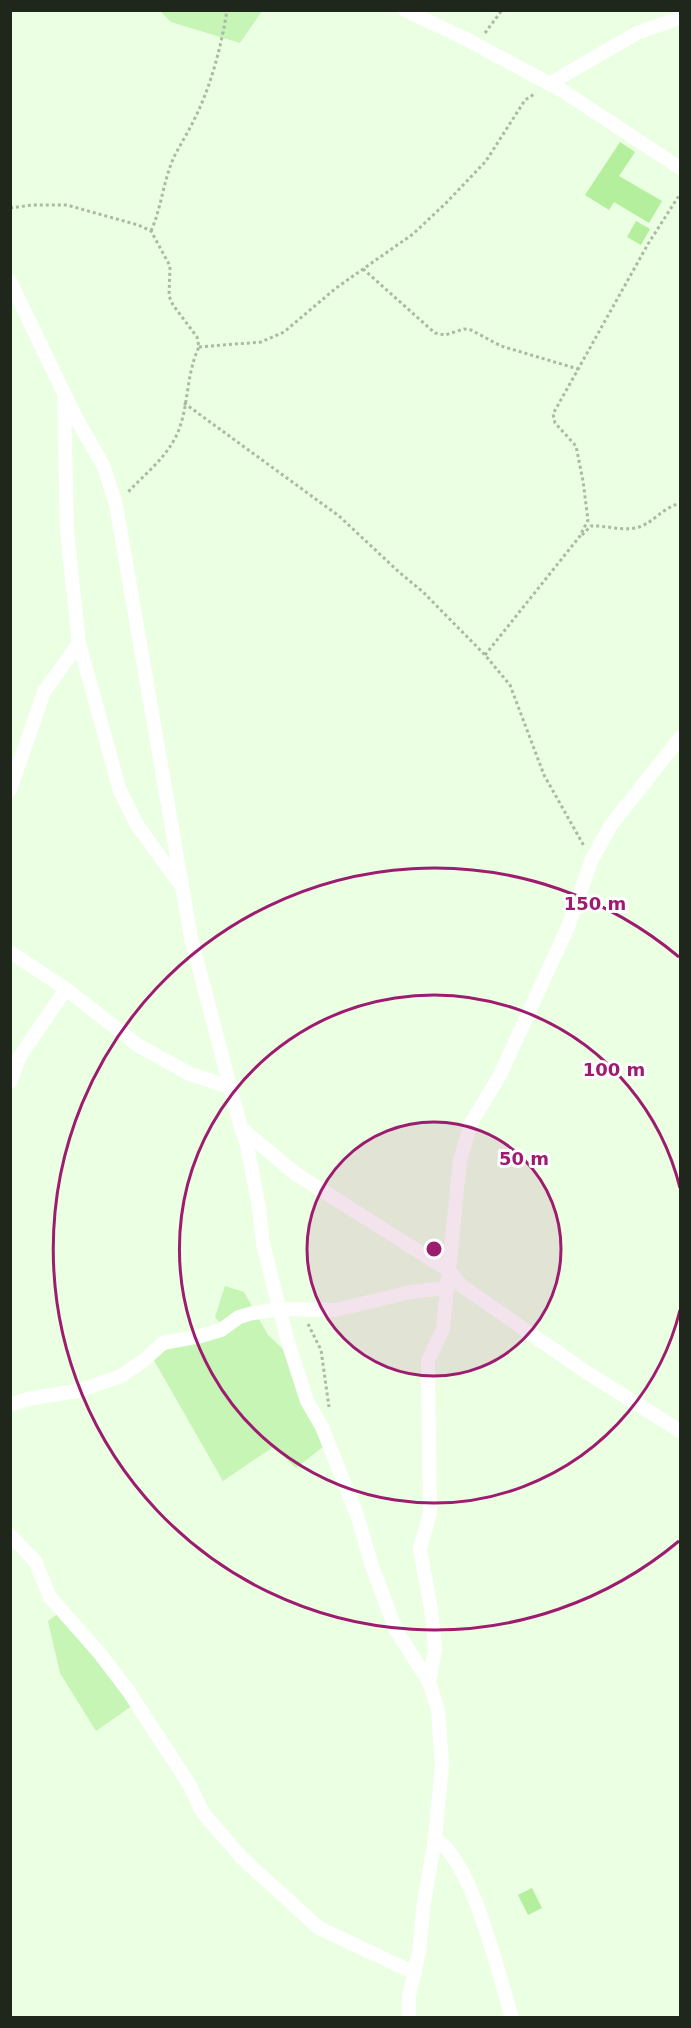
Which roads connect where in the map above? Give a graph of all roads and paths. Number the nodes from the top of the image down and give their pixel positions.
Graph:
1 (227, 10) edge
2 (405, 10) edge
3 (502, 10) edge
4 (681, 18) edge
5 (476, 44) junction
6 (549, 84) junction
7 (681, 168) edge
8 (681, 194) edge
9 (10, 208) edge
10 (151, 231) junction
11 (363, 269) junction
12 (10, 281) edge
13 (199, 347) junction
14 (578, 369) junction
15 (64, 393) junction
16 (184, 403) junction
17 (681, 503) edge
18 (116, 505) junction
19 (580, 536) junction
20 (79, 643) junction
21 (485, 655) junction
22 (681, 738) edge
23 (10, 790) edge
24 (592, 859) junction
25 (182, 885) junction
26 (10, 952) edge
27 (66, 990) junction
28 (10, 1082) edge
29 (230, 1087) junction
30 (241, 1128) junction
31 (448, 1270) junction
32 (447, 1288) junction
33 (280, 1309) junction
34 (301, 1311) junction
35 (10, 1405) edge
36 (330, 1416) dead end
37 (681, 1431) edge
38 (10, 1535) edge
39 (429, 1682) junction
40 (435, 1839) junction
41 (415, 1973) junction
42 (409, 2018) edge
43 (512, 2018) edge

1 - 10 path
2 - 5 street
3 - 5 path
4 - 6 street
5 - 6 street
6 - 7 street
6 - 11 path
8 - 14 path
9 - 10 path
10 - 13 path
11 - 13 path
11 - 14 path
12 - 15 street
13 - 16 path
14 - 19 path
15 - 18 street
15 - 20 street
16 - 18 path
16 - 21 path
17 - 19 path
18 - 25 street
19 - 21 path
20 - 23 street
20 - 25 street
21 - 24 path
22 - 24 street
24 - 31 street
25 - 29 street
26 - 27 street
27 - 28 street
27 - 29 street
29 - 30 street
30 - 31 street
30 - 33 street
31 - 32 street
31 - 37 street
32 - 34 street
32 - 39 street
33 - 34 street
33 - 35 street
33 - 39 street
34 - 36 path
38 - 41 street
39 - 40 street
40 - 41 street
40 - 43 street
41 - 42 street

